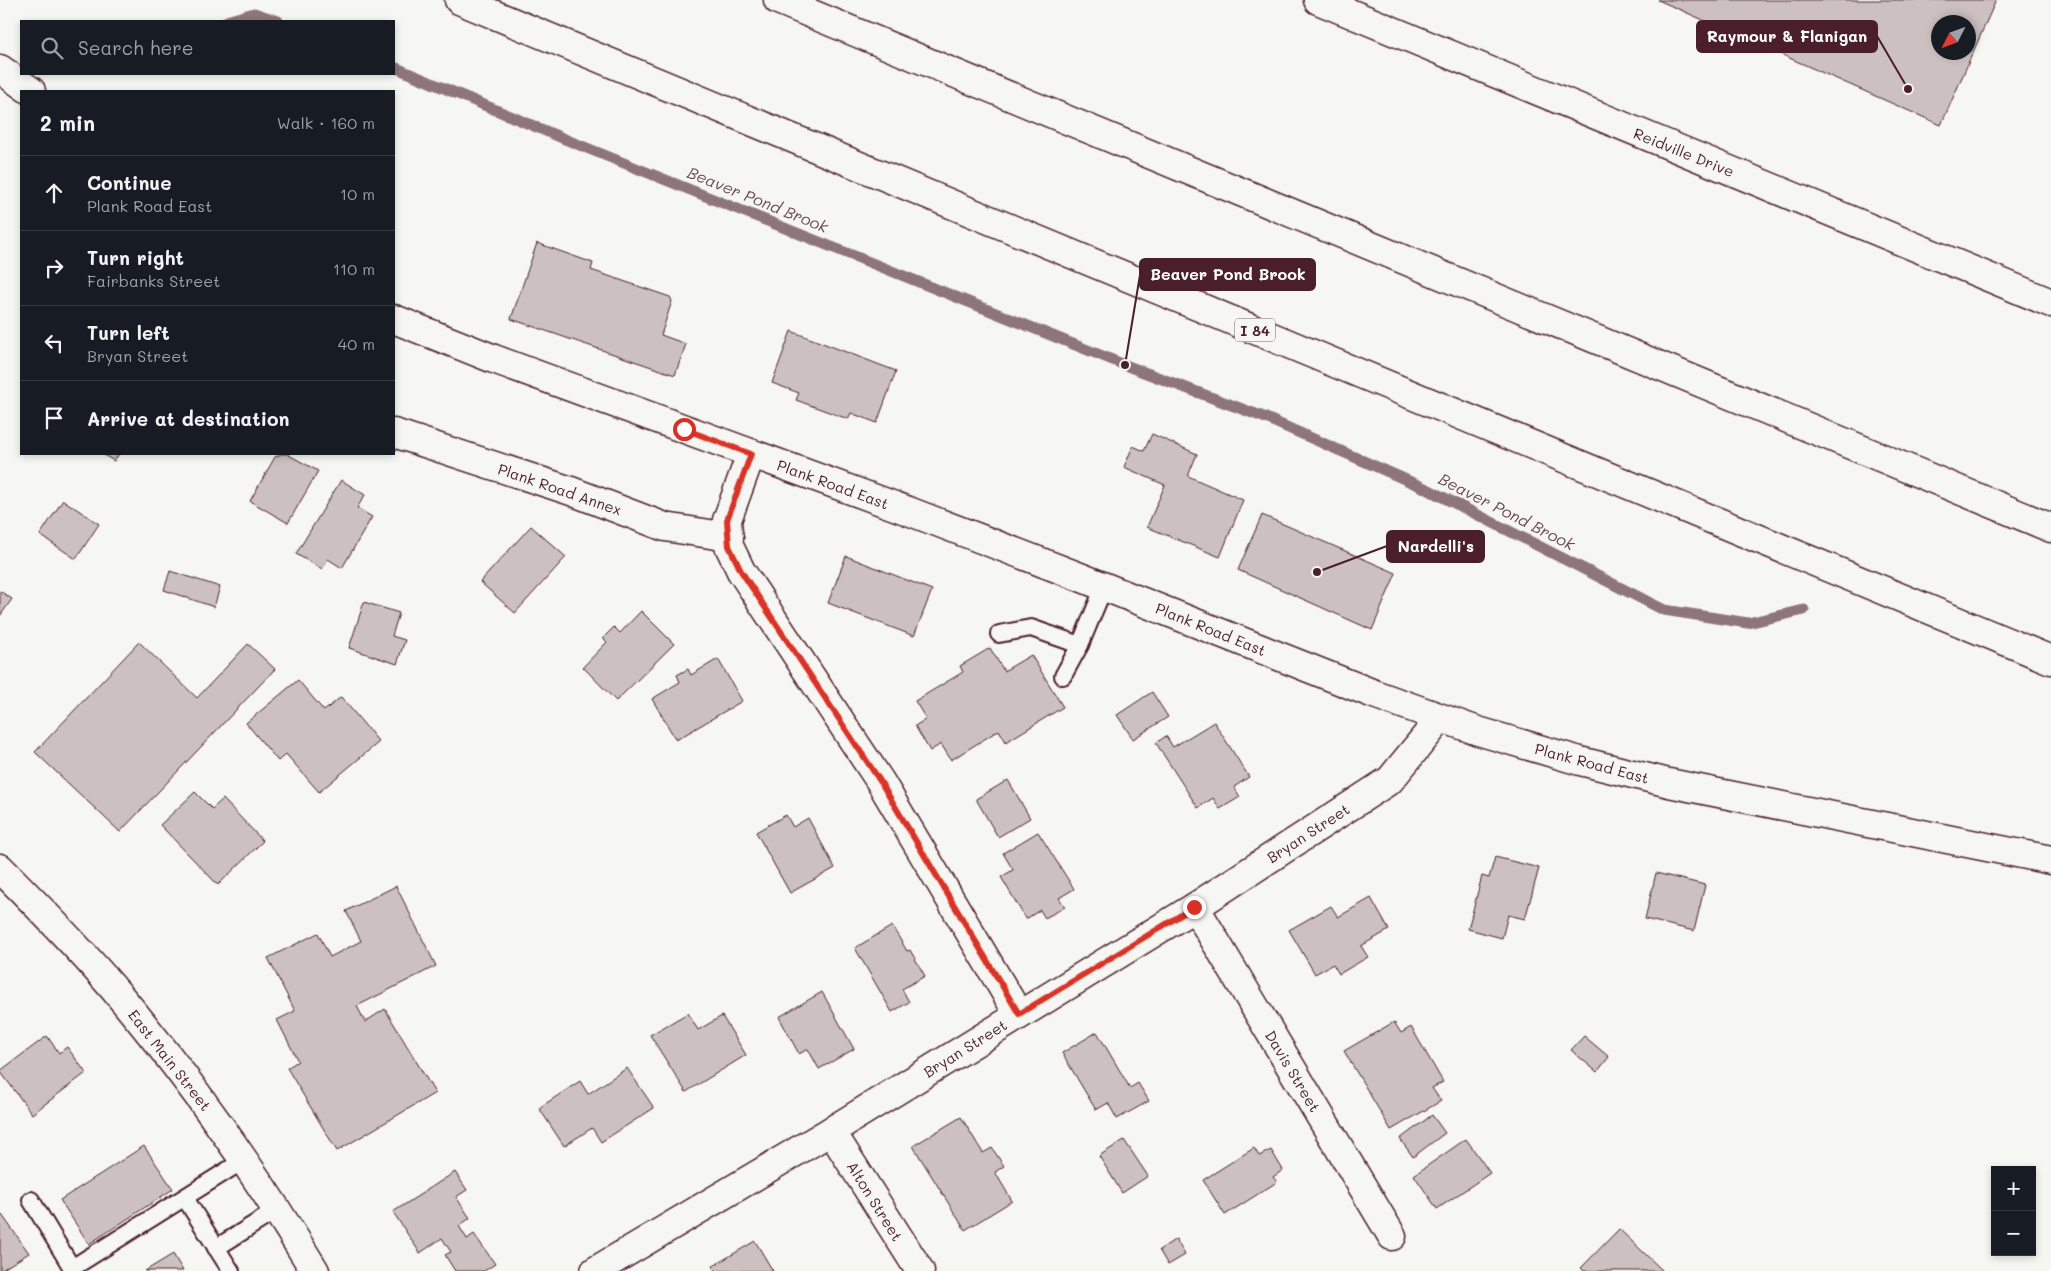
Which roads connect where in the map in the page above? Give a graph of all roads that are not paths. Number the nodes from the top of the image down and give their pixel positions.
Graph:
1 (459, 0) edge
2 (778, 0) edge
3 (1318, 0) edge
4 (0, 69) edge
5 (30, 90) edge
6 (2051, 304) edge
7 (395, 319) edge
8 (395, 433) edge
9 (751, 454) junction
10 (2051, 528) edge
11 (729, 537) junction
12 (1104, 587) junction
13 (1000, 634) dead end
14 (1080, 645) junction
15 (2051, 660) edge
16 (1063, 676) dead end
17 (1440, 719) junction
18 (2051, 860) edge
19 (0, 868) edge
20 (1194, 907) junction
21 (1019, 1014) junction
22 (831, 1131) junction
23 (244, 1160) junction
24 (185, 1198) junction
25 (31, 1200) dead end
26 (277, 1210) junction
27 (1392, 1236) dead end
28 (216, 1248) junction
29 (607, 1268) edge
30 (73, 1270) edge
31 (231, 1271) edge
32 (315, 1271) edge
33 (920, 1271) edge

1 - 15 main road, I 84
2 - 10 main road
3 - 6 main road, Reidville Drive
4 - 5 main road
7 - 9 main road, Plank Road East
8 - 11 main road, Plank Road Annex
9 - 11 main road
9 - 12 main road, Plank Road East
11 - 21 main road
12 - 14 lane
12 - 17 main road, Plank Road East
13 - 14 lane
14 - 16 lane
17 - 18 main road, Plank Road East
17 - 20 main road, Bryan Street
19 - 23 main road, East Main Street
20 - 21 main road, Bryan Street
20 - 27 main road, Davis Street
21 - 22 main road, Bryan Street
22 - 29 main road, Bryan Street
22 - 33 main road, Alton Street
23 - 24 lane
23 - 26 main road, East Main Street
24 - 28 lane
24 - 30 lane
25 - 30 lane
26 - 28 lane
26 - 32 main road, East Main Street
28 - 31 lane

